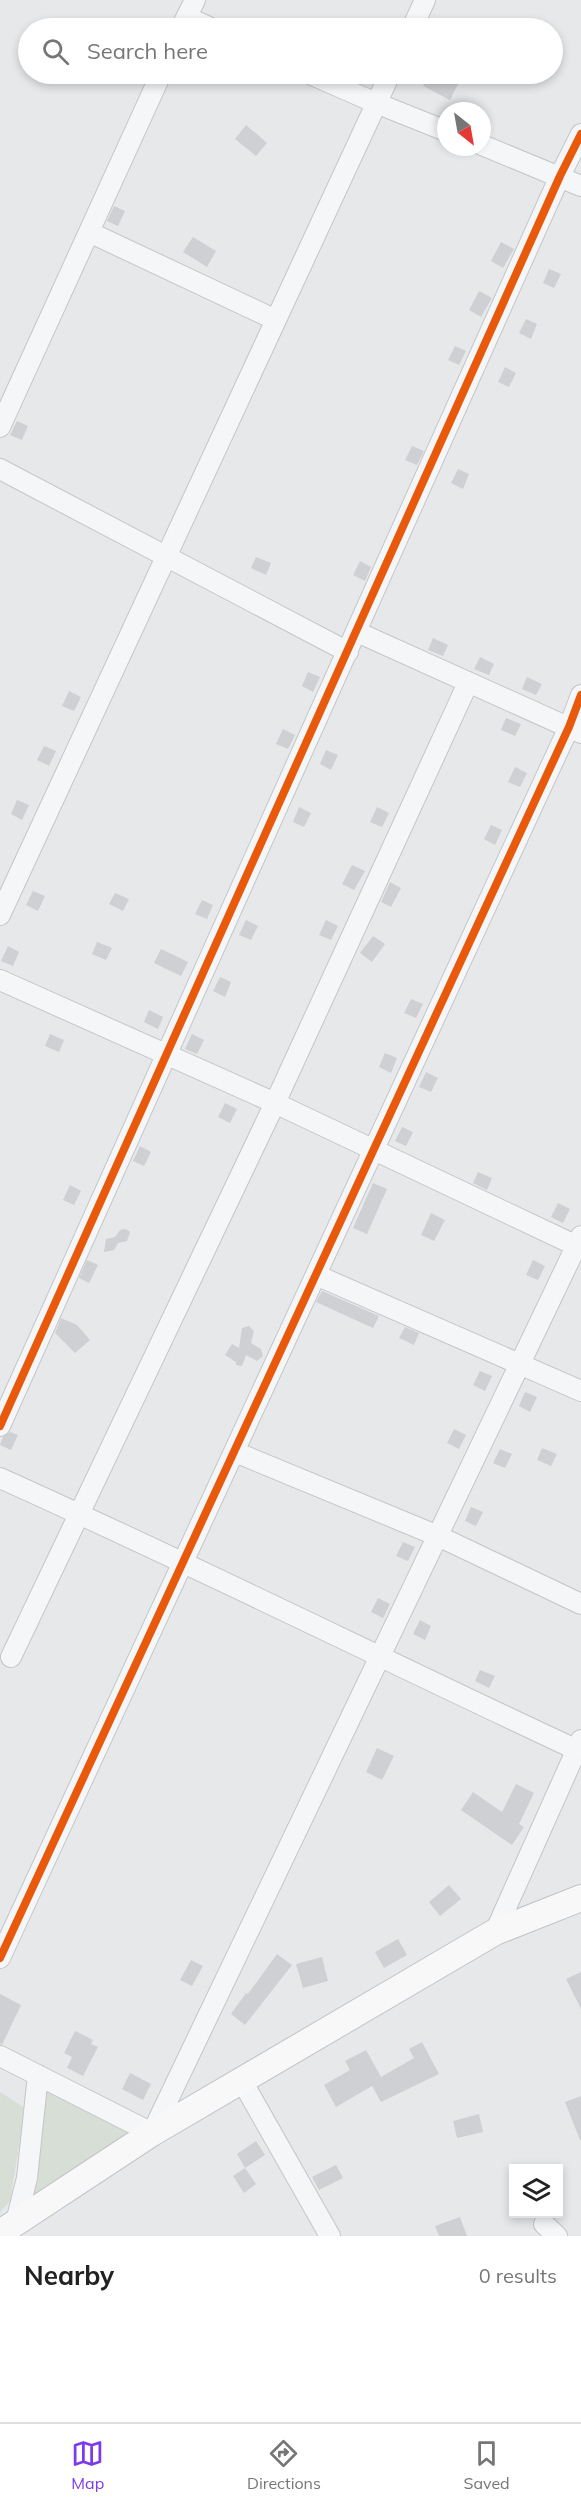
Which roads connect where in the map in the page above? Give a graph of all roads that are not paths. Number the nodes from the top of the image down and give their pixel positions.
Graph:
1 (425, 0) edge
2 (417, 18) edge
3 (156, 84) edge
4 (332, 84) edge
5 (385, 84) edge
6 (376, 104) junction
7 (437, 128) edge
8 (581, 134) edge
9 (491, 149) edge
10 (560, 176) junction
11 (581, 186) edge
12 (89, 232) junction
13 (276, 320) junction
14 (0, 427) edge
15 (0, 469) edge
16 (167, 557) junction
17 (357, 632) junction
18 (348, 652) junction
19 (468, 683) junction
20 (581, 695) edge
21 (575, 730) edge
22 (0, 915) edge
23 (0, 980) edge
24 (166, 1056) junction
25 (275, 1103) junction
26 (374, 1151) junction
27 (579, 1243) edge
28 (316, 1275) junction
29 (519, 1365) junction
30 (581, 1391) edge
31 (0, 1426) edge
32 (235, 1452) junction
33 (0, 1478) edge
34 (79, 1513) junction
35 (438, 1536) junction
36 (184, 1561) junction
37 (581, 1604) edge
38 (11, 1657) dead end
39 (379, 1658) junction
40 (579, 1745) edge
41 (581, 1898) edge
42 (495, 1932) junction
43 (0, 1958) edge
44 (0, 2056) edge
45 (38, 2075) junction
46 (242, 2081) junction
47 (152, 2133) junction
48 (8, 2227) edge
49 (330, 2236) edge

1 - 2 street
3 - 12 street
4 - 6 street
5 - 6 street
6 - 7 street
6 - 13 street
8 - 10 street
9 - 10 street
10 - 11 street
10 - 17 street
12 - 13 street
12 - 14 street
13 - 16 street
15 - 16 street
16 - 18 street
16 - 22 street
17 - 18 street
17 - 19 street
18 - 24 street
19 - 21 street
19 - 25 street
20 - 21 street
21 - 26 street
23 - 24 street
24 - 25 street
24 - 31 street
25 - 26 street
25 - 34 street
26 - 27 street
26 - 28 street
27 - 29 street
28 - 29 street
28 - 32 street
29 - 30 street
29 - 35 street
32 - 35 street
32 - 36 street
33 - 34 street
34 - 36 street
34 - 38 street
35 - 37 street
35 - 39 street
36 - 39 street
36 - 43 street
39 - 40 street
39 - 47 street
40 - 42 street
41 - 42 main road
42 - 46 main road
44 - 45 street
45 - 47 street
45 - 48 street
46 - 47 main road
46 - 49 street
47 - 48 main road

